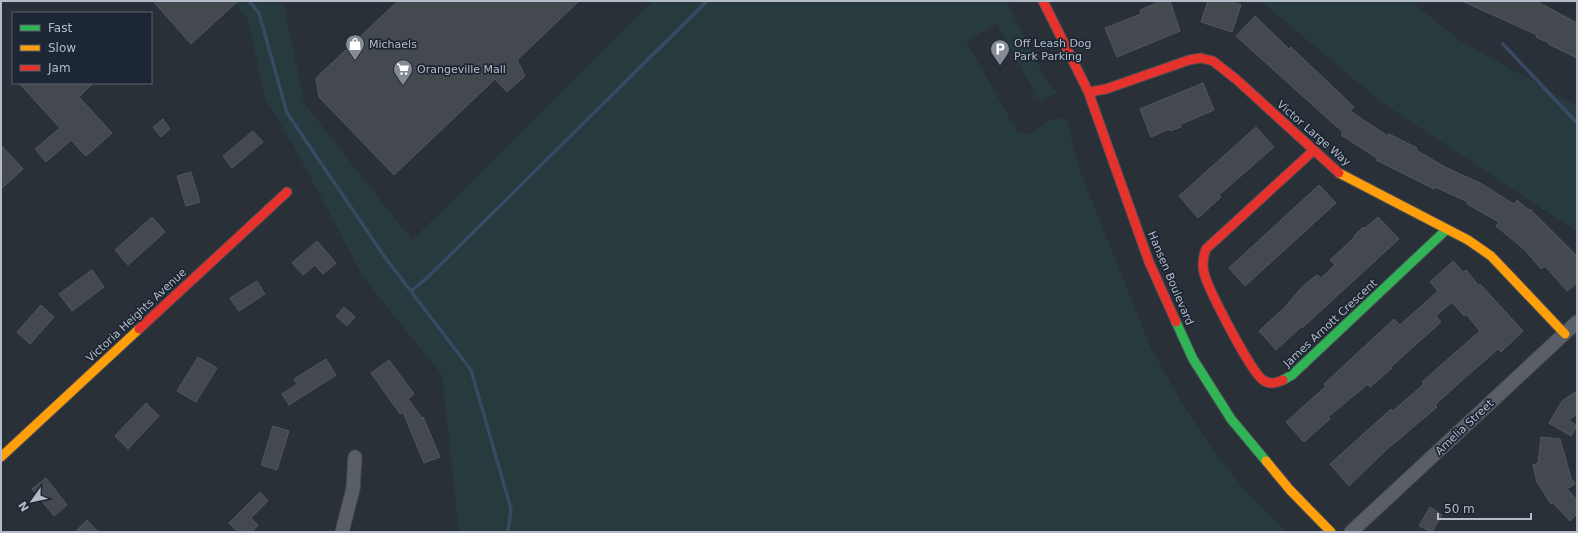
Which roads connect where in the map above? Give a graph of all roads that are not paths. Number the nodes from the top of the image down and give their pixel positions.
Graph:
1 (1043, 1) edge
2 (1089, 92) junction
3 (1313, 151) junction
4 (287, 192) dead end
5 (1447, 229) junction
6 (1577, 322) edge
7 (1565, 334) junction
8 (1, 457) edge
9 (355, 457) dead end
10 (342, 532) edge
11 (1331, 532) edge
12 (1351, 532) edge

1 - 2 street, Hansen Boulevard
2 - 3 street, Victor Large Way
2 - 11 street, Hansen Boulevard
3 - 5 street, Victor Large Way
3 - 5 street, James Arnott Crescent
4 - 8 street, Victoria Heights Avenue
5 - 7 street, Victor Large Way
6 - 7 street, Amelia Street
7 - 12 street, Amelia Street
9 - 10 street

